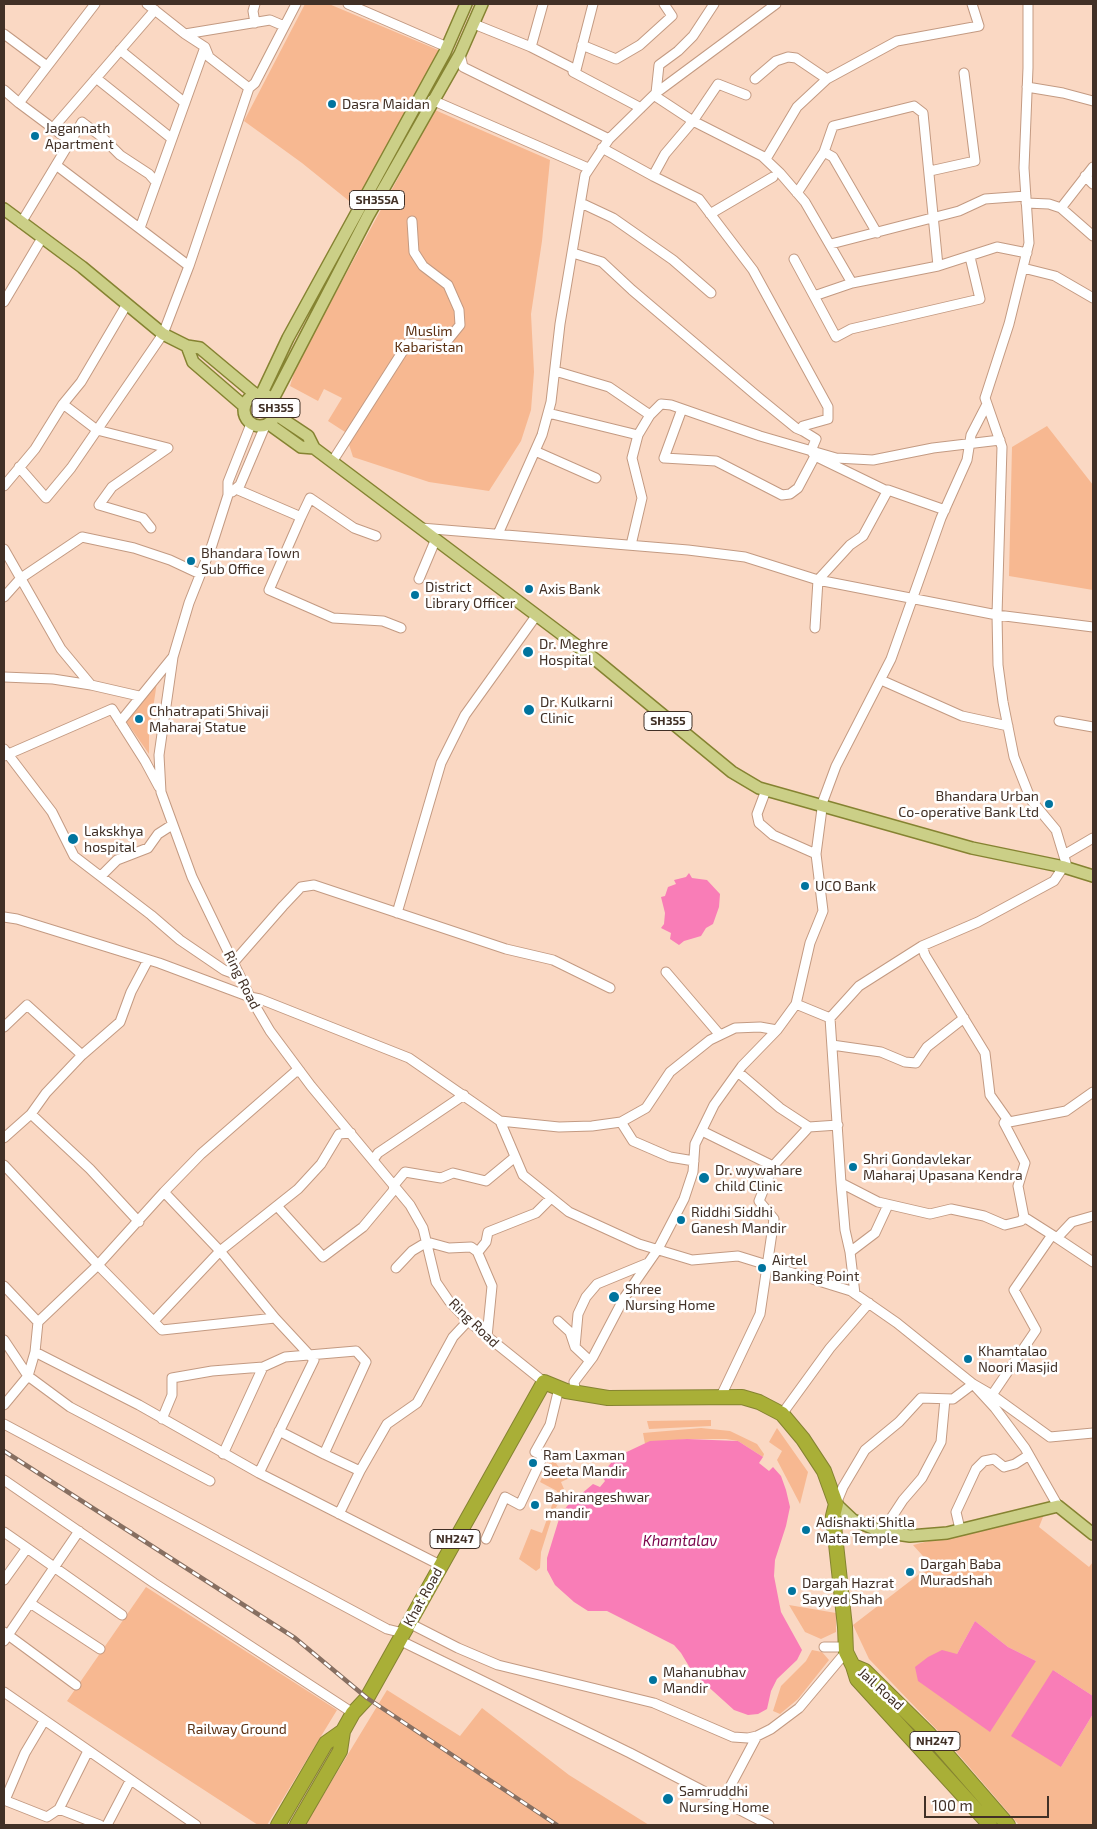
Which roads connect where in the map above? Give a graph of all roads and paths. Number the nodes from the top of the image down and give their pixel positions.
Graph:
1 (94, 4) edge
2 (255, 4) edge
3 (296, 4) edge
4 (348, 4) edge
5 (466, 4) edge
6 (482, 4) edge
7 (543, 4) edge
8 (593, 4) edge
9 (664, 4) edge
10 (714, 4) edge
11 (776, 4) edge
12 (972, 4) edge
13 (1028, 4) edge
14 (151, 7) edge
15 (255, 23) junction
16 (474, 24) junction
17 (284, 26) junction
18 (4, 34) edge
19 (185, 34) junction
20 (582, 46) junction
21 (205, 47) junction
22 (447, 47) junction
23 (531, 48) junction
24 (120, 50) junction
25 (460, 54) junction
26 (47, 66) junction
27 (576, 70) junction
28 (964, 73) dead end
29 (96, 78) junction
30 (755, 79) dead end
31 (827, 79) junction
32 (1028, 87) junction
33 (249, 88) junction
34 (4, 90) edge
35 (656, 93) junction
36 (746, 95) dead end
37 (432, 100) junction
38 (1093, 101) edge
39 (19, 103) junction
40 (184, 103) junction
41 (641, 108) junction
42 (694, 121) junction
43 (53, 128) junction
44 (172, 138) junction
45 (609, 139) junction
46 (70, 141) junction
47 (602, 148) junction
48 (824, 152) junction
49 (766, 160) junction
50 (56, 165) junction
51 (1093, 166) edge
52 (588, 168) junction
53 (930, 171) junction
54 (653, 176) junction
55 (1085, 176) junction
56 (773, 177) dead end
57 (156, 182) junction
58 (1093, 184) edge
59 (797, 193) junction
60 (1026, 200) junction
61 (580, 203) junction
62 (1061, 208) junction
63 (4, 209) edge
64 (710, 214) junction
65 (932, 218) junction
66 (412, 221) dead end
67 (21, 223) junction
68 (140, 228) junction
69 (877, 232) junction
70 (1093, 236) edge
71 (42, 238) junction
72 (342, 239) junction
73 (354, 244) junction
74 (831, 244) junction
75 (573, 253) junction
76 (1027, 253) junction
77 (970, 257) junction
78 (794, 259) dead end
79 (189, 266) junction
80 (938, 266) junction
81 (1023, 268) junction
82 (852, 282) junction
83 (711, 293) dead end
84 (814, 296) junction
85 (1093, 298) edge
86 (4, 302) edge
87 (127, 304) junction
88 (163, 334) junction
89 (187, 346) junction
90 (555, 371) junction
91 (258, 393) junction
92 (273, 399) junction
93 (63, 404) junction
94 (987, 404) junction
95 (244, 406) junction
96 (682, 408) junction
97 (548, 413) junction
98 (275, 414) junction
99 (650, 415) junction
100 (251, 424) junction
101 (267, 425) junction
102 (97, 430) junction
103 (803, 431) junction
104 (638, 436) junction
105 (1000, 440) junction
106 (969, 443) junction
107 (314, 448) junction
108 (535, 451) junction
109 (813, 454) junction
110 (332, 462) junction
111 (19, 467) junction
112 (596, 478) dead end
113 (4, 486) edge
114 (236, 489) junction
115 (888, 490) junction
116 (228, 495) junction
117 (945, 510) junction
118 (301, 517) junction
119 (151, 528) dead end
120 (418, 528) junction
121 (498, 534) junction
122 (376, 536) dead end
123 (435, 540) junction
124 (631, 545) junction
125 (4, 549) edge
126 (200, 574) junction
127 (21, 578) junction
128 (419, 579) dead end
129 (818, 580) junction
130 (4, 597) edge
131 (914, 600) junction
132 (997, 614) junction
133 (536, 616) junction
134 (1093, 627) edge
135 (401, 628) dead end
136 (815, 628) dead end
137 (173, 657) junction
138 (4, 676) edge
139 (881, 680) junction
140 (92, 685) junction
141 (139, 696) junction
142 (1059, 721) dead end
143 (120, 722) junction
144 (1008, 726) junction
145 (1093, 727) edge
146 (5, 753) edge
147 (766, 790) junction
148 (161, 792) junction
149 (823, 806) junction
150 (172, 825) junction
151 (1093, 838) edge
152 (816, 854) junction
153 (1064, 855) junction
154 (1064, 867) junction
155 (101, 876) junction
156 (1093, 876) edge
157 (397, 913) junction
158 (4, 918) edge
159 (922, 946) junction
160 (148, 960) junction
161 (233, 963) junction
162 (666, 972) dead end
163 (240, 976) junction
164 (610, 988) dead end
165 (250, 997) junction
166 (796, 1004) junction
167 (830, 1018) junction
168 (964, 1018) junction
169 (4, 1027) edge
170 (777, 1030) junction
171 (720, 1035) junction
172 (832, 1045) junction
173 (82, 1055) junction
174 (300, 1071) junction
175 (738, 1072) junction
176 (1093, 1092) edge
177 (464, 1095) junction
178 (31, 1114) junction
179 (500, 1121) junction
180 (621, 1122) junction
181 (1004, 1123) junction
182 (838, 1125) junction
183 (809, 1127) junction
184 (702, 1131) junction
185 (351, 1133) junction
186 (4, 1138) edge
187 (514, 1157) junction
188 (373, 1160) junction
189 (694, 1161) junction
190 (4, 1165) edge
191 (772, 1166) junction
192 (841, 1183) junction
193 (394, 1185) junction
194 (164, 1192) junction
195 (551, 1198) junction
196 (888, 1205) junction
197 (277, 1206) junction
198 (1024, 1216) junction
199 (1093, 1216) edge
200 (139, 1222) junction
201 (1055, 1236) junction
202 (427, 1242) junction
203 (658, 1249) junction
204 (220, 1251) junction
205 (477, 1252) junction
206 (850, 1252) junction
207 (1093, 1262) edge
208 (648, 1263) junction
209 (769, 1264) junction
210 (98, 1265) junction
211 (396, 1268) dead end
212 (4, 1286) edge
213 (855, 1294) junction
214 (869, 1303) junction
215 (274, 1318) junction
216 (558, 1321) dead end
217 (38, 1322) junction
218 (154, 1322) junction
219 (468, 1322) junction
220 (487, 1337) junction
221 (4, 1340) edge
222 (575, 1346) junction
223 (35, 1352) junction
224 (309, 1355) junction
225 (590, 1361) junction
226 (263, 1367) junction
227 (28, 1376) junction
228 (544, 1382) junction
229 (973, 1384) junction
230 (558, 1388) junction
231 (576, 1393) junction
232 (992, 1394) junction
233 (721, 1396) junction
234 (944, 1399) junction
235 (4, 1405) edge
236 (782, 1414) junction
237 (162, 1419) junction
238 (4, 1424) edge
239 (280, 1431) junction
240 (1093, 1433) edge
241 (223, 1454) junction
242 (324, 1454) junction
243 (1029, 1455) junction
244 (360, 1471) junction
245 (259, 1473) junction
246 (4, 1480) edge
247 (210, 1481) dead end
248 (836, 1504) junction
249 (1058, 1506) junction
250 (339, 1514) junction
251 (960, 1530) junction
252 (79, 1531) junction
253 (4, 1532) edge
254 (882, 1532) junction
255 (1093, 1534) edge
256 (486, 1539) dead end
257 (27, 1548) junction
258 (440, 1565) junction
259 (54, 1567) junction
260 (4, 1581) edge
261 (30, 1603) junction
262 (122, 1615) dead end
263 (404, 1632) junction
264 (5, 1636) edge
265 (824, 1647) dead end
266 (100, 1649) dead end
267 (846, 1650) junction
268 (853, 1666) junction
269 (76, 1685) dead end
270 (4, 1693) edge
271 (353, 1713) junction
272 (44, 1721) junction
273 (342, 1731) junction
274 (757, 1736) junction
275 (88, 1751) junction
276 (130, 1781) junction
277 (4, 1800) edge
278 (722, 1802) junction
279 (59, 1809) junction
280 (45, 1821) edge
281 (100, 1825) edge
282 (107, 1825) edge
283 (196, 1825) edge
284 (278, 1825) edge
285 (297, 1825) edge
286 (769, 1825) edge
287 (990, 1825) edge
288 (1008, 1825) edge

1 - 26 street
2 - 15 street
3 - 17 street
4 - 22 street
5 - 22 main road, SH355A
6 - 16 main road, SH355A
7 - 23 street
8 - 20 street
9 - 20 street
10 - 35 street
11 - 35 street
12 - 31 street
13 - 32 street
14 - 19 street
14 - 24 street
15 - 17 street
15 - 19 street
16 - 23 street
16 - 25 main road, SH355A
17 - 33 street
18 - 26 street
19 - 21 street
20 - 27 street
21 - 33 street
21 - 40 street
22 - 25 main road
22 - 72 main road, SH355A
23 - 27 street
24 - 29 street
24 - 40 street
25 - 37 main road, SH355A
25 - 45 street
26 - 39 street
27 - 41 street
28 - 53 street
29 - 43 street
29 - 44 street
30 - 31 street
31 - 49 street
32 - 38 street
32 - 60 street
33 - 79 street
34 - 39 street
35 - 41 street
35 - 42 street
36 - 42 street
37 - 52 street
37 - 73 main road, SH355A
39 - 43 street
40 - 44 street
41 - 45 street
42 - 49 street
42 - 54 street
43 - 46 street
44 - 57 street
45 - 47 street
46 - 50 street
46 - 57 street
47 - 52 street
47 - 54 street
48 - 53 street
48 - 59 street
48 - 69 street
49 - 59 street
50 - 67 street
50 - 68 street
51 - 55 street
52 - 61 street
53 - 65 street
54 - 64 street
55 - 58 street
55 - 62 street
56 - 64 street
57 - 68 street
59 - 74 street
60 - 62 street
60 - 65 street
60 - 76 street
61 - 75 street
61 - 83 street
62 - 70 street
63 - 67 main road
64 - 103 street
65 - 69 street
65 - 80 street
66 - 110 street
67 - 71 main road
68 - 79 street
69 - 74 street
71 - 86 street
71 - 87 main road
72 - 73 main road
72 - 91 main road, SH355A
73 - 92 main road, SH355A
74 - 82 street
75 - 90 street
75 - 103 street
76 - 77 street
76 - 81 street
77 - 80 street
77 - 84 street
78 - 84 street
79 - 88 street
80 - 82 street
81 - 85 street
81 - 94 street
82 - 84 street
87 - 88 main road
87 - 93 street
88 - 89 main road
88 - 102 street
89 - 91 main road, SH355
89 - 95 main road, SH355
90 - 97 street
90 - 99 street
91 - 92 main road, SH355
91 - 95 main road, SH355
92 - 98 main road, SH355
93 - 102 street
93 - 111 street
94 - 105 street
94 - 106 street
95 - 100 main road, SH355
96 - 99 street
96 - 109 street
96 - 109 street
97 - 104 street
97 - 108 street
98 - 101 main road, SH355
98 - 107 main road, SH355
99 - 104 street
100 - 101 main road, SH355
100 - 116 street, Ring Road
101 - 107 main road, SH355
101 - 114 street
102 - 111 street
102 - 119 street
103 - 109 street
104 - 124 street
105 - 106 street
105 - 132 street
106 - 109 street
106 - 117 street
107 - 110 main road, SH355
108 - 112 street
108 - 121 street
109 - 115 street
110 - 120 main road, SH355
111 - 113 street
114 - 116 street
114 - 118 street
115 - 117 street
115 - 129 street
116 - 126 street, Ring Road
117 - 131 street
118 - 122 street
118 - 135 street
120 - 121 street
120 - 123 main road, SH355
121 - 124 street
123 - 128 street
123 - 133 main road, SH355
124 - 129 street
125 - 127 street
126 - 127 street
126 - 137 street, Ring Road
127 - 130 street
127 - 140 street
129 - 131 street
129 - 136 street
131 - 132 street
131 - 139 street
132 - 134 street
132 - 144 street
133 - 147 main road, SH355
133 - 157 street
137 - 141 street
137 - 148 street, Ring Road
138 - 140 street
139 - 144 street
139 - 149 street
140 - 141 street
141 - 143 street
142 - 145 street
143 - 146 street
143 - 148 street
144 - 153 street
146 - 155 street
147 - 149 main road, SH355
147 - 152 street
148 - 150 street, Ring Road
149 - 152 street
149 - 154 main road, SH355
150 - 155 street
150 - 161 street, Ring Road
151 - 153 street
152 - 166 street
153 - 154 street
154 - 156 main road, SH355
154 - 159 street
155 - 163 street
157 - 161 street
157 - 164 street
158 - 160 street
159 - 167 street
159 - 168 street
160 - 165 street
160 - 173 street
161 - 163 street, Ring Road
162 - 171 street
163 - 165 street, Ring Road
165 - 174 street, Ring Road
165 - 177 street
166 - 167 street
166 - 170 street
167 - 172 street
168 - 172 street
168 - 181 street
169 - 173 street
170 - 171 street
170 - 175 street
171 - 180 street
172 - 182 street
173 - 178 street
174 - 185 street, Ring Road
174 - 194 street
175 - 183 street
175 - 184 street
176 - 181 street
177 - 179 street
177 - 188 street
178 - 186 street
178 - 200 street
179 - 180 street
179 - 187 street
180 - 189 street
181 - 198 street
182 - 183 street
182 - 192 street
183 - 191 street
184 - 189 street
184 - 191 street
185 - 188 street, Ring Road
185 - 197 street
187 - 193 street
187 - 195 street
188 - 193 street, Ring Road
189 - 203 street
190 - 210 street
191 - 209 street
192 - 196 street
192 - 206 street
193 - 197 street
193 - 202 street, Ring Road
194 - 200 street
194 - 204 street
195 - 203 street
195 - 205 street
196 - 198 street
196 - 206 street
197 - 204 street
198 - 201 street
199 - 201 street
200 - 210 street
201 - 207 street
201 - 232 street
202 - 205 street
202 - 211 street
202 - 219 street, Ring Road
203 - 208 street
203 - 209 street
204 - 215 street
204 - 218 street
205 - 220 street
206 - 213 street
208 - 222 street
208 - 225 street
209 - 213 street
209 - 233 street
210 - 217 street
210 - 218 street
212 - 217 street
213 - 214 street
214 - 229 street
214 - 236 street
215 - 218 street
215 - 224 street
216 - 222 street
217 - 223 street
219 - 220 street, Ring Road
219 - 244 street
220 - 228 street, Ring Road
221 - 227 street
222 - 225 street
223 - 227 street
223 - 237 street
224 - 226 street
224 - 239 street
224 - 242 street
225 - 231 street
226 - 237 street
226 - 241 street
227 - 235 street
227 - 247 street
228 - 230 highway, NH247
228 - 258 highway, Khat Road / NH247
229 - 232 street
229 - 234 street
229 - 243 street
230 - 231 highway, NH247
230 - 256 street
231 - 233 highway, NH247
232 - 240 street
233 - 236 highway, NH247
234 - 248 street
234 - 254 street
236 - 248 highway, NH247
237 - 241 street
238 - 263 street
239 - 242 street
239 - 245 street
241 - 245 street
242 - 244 street
243 - 249 street
243 - 251 street
244 - 250 street
245 - 250 street
246 - 252 street
248 - 254 main road
248 - 267 highway, Jail Road / NH247
249 - 251 main road
249 - 255 main road
250 - 258 street
251 - 254 main road
252 - 259 street
252 - 271 street
253 - 257 street
257 - 259 street
257 - 260 street
258 - 263 highway, Khat Road / NH247
259 - 261 street
259 - 262 street
261 - 264 street
261 - 266 street
263 - 271 highway, Khat Road / NH247
263 - 274 street
263 - 278 street
264 - 269 street
265 - 267 street
267 - 268 highway, Jail Road / NH247
267 - 274 street
268 - 287 highway, Jail Road / NH247
268 - 288 highway, Jail Road / NH247
270 - 272 street
271 - 273 highway, Khat Road / NH247
272 - 275 street
272 - 277 street
273 - 284 highway, Khat Road / NH247
273 - 285 highway, Khat Road / NH247
274 - 278 street
275 - 276 street
275 - 279 street
276 - 282 street
276 - 283 street
277 - 280 street
278 - 286 street
279 - 280 street
279 - 281 street

